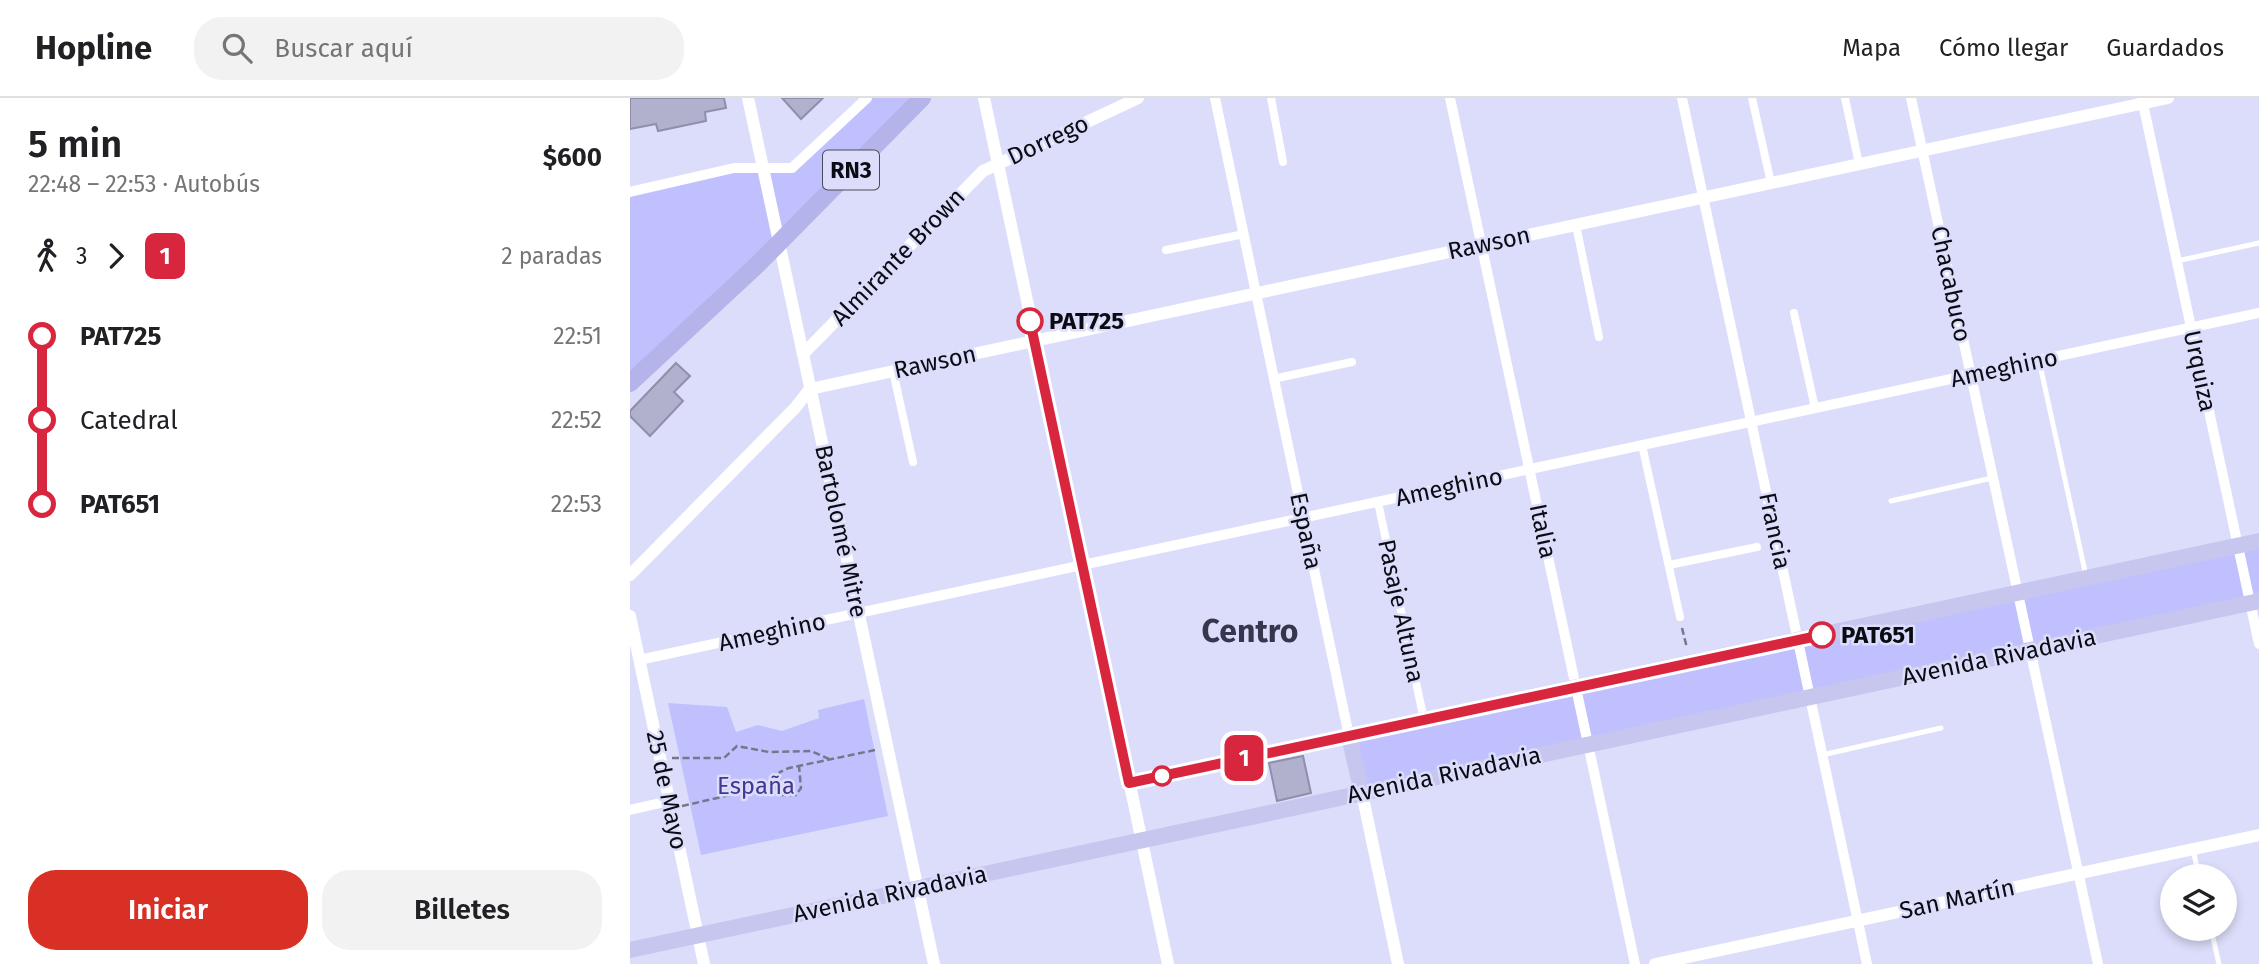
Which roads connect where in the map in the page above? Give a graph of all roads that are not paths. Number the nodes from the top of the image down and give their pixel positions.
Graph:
1 (748, 98) edge
2 (867, 98) edge
3 (922, 98) edge
4 (984, 98) edge
5 (1138, 98) edge
6 (1215, 98) edge
7 (1271, 98) edge
8 (1450, 98) edge
9 (1682, 98) edge
10 (1752, 98) edge
11 (1844, 98) edge
12 (1911, 98) edge
13 (2168, 98) edge
14 (2143, 101) edge
15 (1922, 151) junction
16 (1283, 162) dead end
17 (996, 164) junction
18 (1859, 164) junction
19 (763, 168) junction
20 (1771, 183) junction
21 (630, 192) edge
22 (1703, 198) junction
23 (1576, 225) junction
24 (1244, 234) junction
25 (779, 242) junction
26 (2259, 243) edge
27 (1481, 245) junction
28 (1166, 250) dead end
29 (2177, 261) junction
30 (1255, 294) junction
31 (1794, 313) dead end
32 (2259, 313) edge
33 (2191, 327) junction
34 (1599, 337) dead end
35 (1034, 341) junction
36 (803, 355) junction
37 (2039, 360) junction
38 (1352, 362) dead end
39 (646, 371) junction
40 (893, 371) junction
41 (1970, 375) junction
42 (1273, 379) junction
43 (630, 383) edge
44 (810, 389) junction
45 (630, 391) edge
46 (1815, 408) junction
47 (1751, 422) junction
48 (1642, 445) junction
49 (914, 462) dead end
50 (1530, 470) junction
51 (1992, 478) junction
52 (1891, 501) dead end
53 (1378, 502) junction
54 (1303, 519) junction
55 (2259, 541) edge
56 (2238, 545) junction
57 (1757, 547) dead end
58 (1082, 565) junction
59 (1669, 565) junction
60 (630, 575) edge
61 (2086, 578) junction
62 (2017, 593) junction
63 (2255, 602) edge
64 (858, 613) junction
65 (630, 616) edge
66 (1680, 618) road end
67 (1798, 640) junction
68 (2259, 645) edge
69 (2029, 650) junction
70 (635, 661) edge
71 (1576, 687) junction
72 (1810, 697) junction
73 (1424, 720) junction
74 (1941, 729) dead end
75 (1349, 736) junction
76 (1588, 745) junction
77 (1822, 755) junction
78 (1129, 783) junction
79 (1362, 793) junction
80 (670, 805) junction
81 (630, 810) edge
82 (2259, 835) edge
83 (1141, 841) junction
84 (2193, 849) junction
85 (2196, 864) edge
86 (2077, 874) junction
87 (917, 889) junction
88 (1858, 920) junction
89 (698, 936) junction
90 (2214, 941) edge
91 (630, 950) edge
92 (704, 964) edge
93 (933, 964) edge
94 (1168, 964) edge
95 (1398, 964) edge
96 (1635, 964) edge
97 (1655, 964) edge
98 (1867, 964) edge
99 (2098, 964) edge
100 (2219, 964) edge

1 - 19 street, Bartolomé Mitre
2 - 19 street
3 - 25 highway, RN3
4 - 17 street
5 - 17 street, Dorrego
6 - 24 street, España
7 - 16 street
8 - 27 street, Italia
9 - 22 street, Francia
10 - 20 street
11 - 18 street
12 - 15 street, Chacabuco
13 - 14 street, Rawson
14 - 15 street, Rawson
14 - 29 street, Urquiza
15 - 18 street, Rawson
15 - 41 street, Chacabuco
17 - 35 street
17 - 36 street, Almirante Brown
18 - 20 street, Rawson
19 - 21 street
19 - 25 street, Bartolomé Mitre
20 - 22 street, Rawson
22 - 23 street, Rawson
22 - 47 street, Francia
23 - 27 street, Rawson
23 - 34 street
24 - 28 street
24 - 30 street, España
25 - 36 street, Bartolomé Mitre
25 - 39 highway, RN3
26 - 29 lane
27 - 30 street, Rawson
27 - 50 street, Italia
29 - 33 street, Urquiza
30 - 35 street, Rawson
30 - 42 street, España
31 - 46 street
32 - 33 street, Ameghino
33 - 37 street, Ameghino
33 - 56 street, Urquiza
35 - 40 street, Rawson
35 - 58 street
36 - 44 street, Bartolomé Mitre
37 - 41 street, Ameghino
37 - 61 lane
38 - 42 street
39 - 43 highway, RN3
39 - 45 street
40 - 44 street, Rawson
40 - 49 street
41 - 46 street, Ameghino
41 - 51 street, Chacabuco
42 - 54 street, España
44 - 60 street
44 - 64 street, Bartolomé Mitre
46 - 47 street, Ameghino
47 - 48 street, Ameghino
47 - 67 street, Francia
48 - 50 street, Ameghino
48 - 59 street
50 - 53 street, Ameghino
50 - 71 street, Italia
51 - 52 lane
51 - 62 street, Chacabuco
53 - 54 street, Ameghino
53 - 73 street, Pasaje Altuna
54 - 58 street, Ameghino
54 - 75 street, España
55 - 56 main road
56 - 61 main road
56 - 63 street, Urquiza
57 - 59 street
58 - 64 street, Ameghino
58 - 78 street
59 - 66 street
61 - 62 main road
62 - 67 main road
62 - 69 street, Chacabuco
63 - 68 street, Urquiza
63 - 69 main road, Avenida Rivadavia
64 - 70 street, Ameghino
64 - 87 street, Bartolomé Mitre
65 - 70 street, 25 de Mayo
67 - 71 main road
67 - 72 street, Francia
69 - 72 main road, Avenida Rivadavia
69 - 86 street, Chacabuco
70 - 80 street, 25 de Mayo
71 - 73 main road
71 - 76 street, Italia
72 - 76 main road, Avenida Rivadavia
72 - 77 street, Francia
73 - 75 main road
74 - 77 lane
75 - 78 street
75 - 79 main road, España
76 - 79 main road, Avenida Rivadavia
76 - 96 street, Italia
77 - 88 street, Francia
78 - 83 street
79 - 83 main road, Avenida Rivadavia
79 - 95 street, España
80 - 81 street
80 - 89 street, 25 de Mayo
82 - 84 street, San Martín
83 - 87 main road, Avenida Rivadavia
83 - 94 street
84 - 85 lane
84 - 86 street, San Martín
86 - 88 street, San Martín
86 - 99 street, Chacabuco
87 - 89 main road, Avenida Rivadavia
87 - 93 street, Bartolomé Mitre
88 - 97 street, San Martín
88 - 98 street, Francia
89 - 91 main road, Avenida Rivadavia
89 - 92 street, 25 de Mayo
90 - 100 lane

